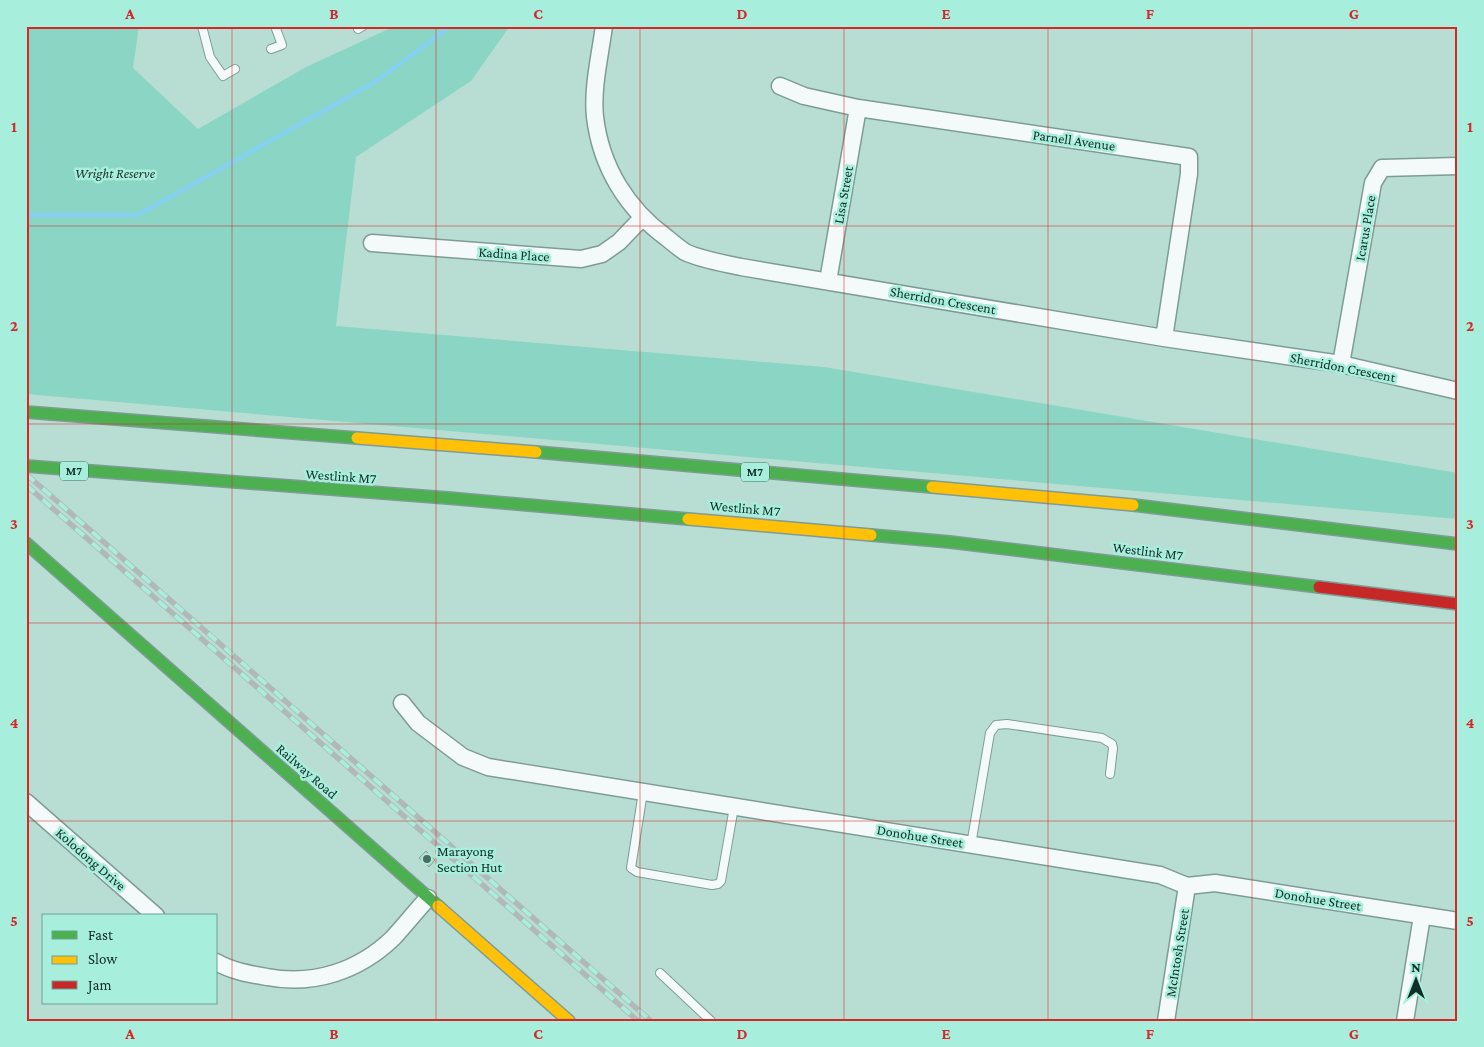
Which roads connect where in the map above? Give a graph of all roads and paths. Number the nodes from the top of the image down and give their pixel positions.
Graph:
1 (202, 26) edge
2 (275, 26) edge
3 (604, 26) edge
4 (271, 49) dead end
5 (235, 69) dead end
6 (780, 86) dead end
7 (858, 108) junction
8 (1458, 166) edge
9 (642, 218) junction
10 (372, 243) dead end
11 (828, 281) junction
12 (1164, 338) junction
13 (1341, 364) junction
14 (1458, 391) edge
15 (26, 412) edge
16 (26, 466) edge
17 (26, 544) edge
18 (1458, 544) edge
19 (1458, 604) edge
20 (402, 702) dead end
21 (1110, 774) dead end
22 (643, 792) junction
23 (26, 802) edge
24 (734, 807) junction
25 (971, 844) junction
26 (1187, 886) junction
27 (428, 898) junction
28 (154, 914) edge
29 (1422, 916) junction
30 (1458, 922) edge
31 (218, 963) edge
32 (660, 973) dead end
33 (568, 1021) edge
34 (711, 1021) edge
35 (1166, 1021) edge
36 (1405, 1021) edge

1 - 5 lane
2 - 4 lane
3 - 9 street, Sherridon Crescent
6 - 7 street, Parnell Avenue
7 - 11 street, Lisa Street
7 - 12 street, Parnell Avenue
8 - 13 street, Icarus Place
9 - 10 street, Kadina Place
9 - 11 street, Sherridon Crescent
11 - 12 street, Sherridon Crescent
12 - 13 street, Sherridon Crescent
13 - 14 street, Sherridon Crescent
15 - 18 main road, M7
16 - 19 main road, Westlink M7 / M7
17 - 27 main road, Railway Road
20 - 22 street, Donohue Street
21 - 25 lane
22 - 24 street, Donohue Street
22 - 24 lane
23 - 28 street, Kolodong Drive
24 - 25 street, Donohue Street
25 - 26 street, Donohue Street
26 - 29 street, Donohue Street
26 - 35 street, McIntosh Street
27 - 31 street
27 - 33 main road, Railway Road
29 - 30 street, Donohue Street
29 - 36 street
32 - 34 lane

